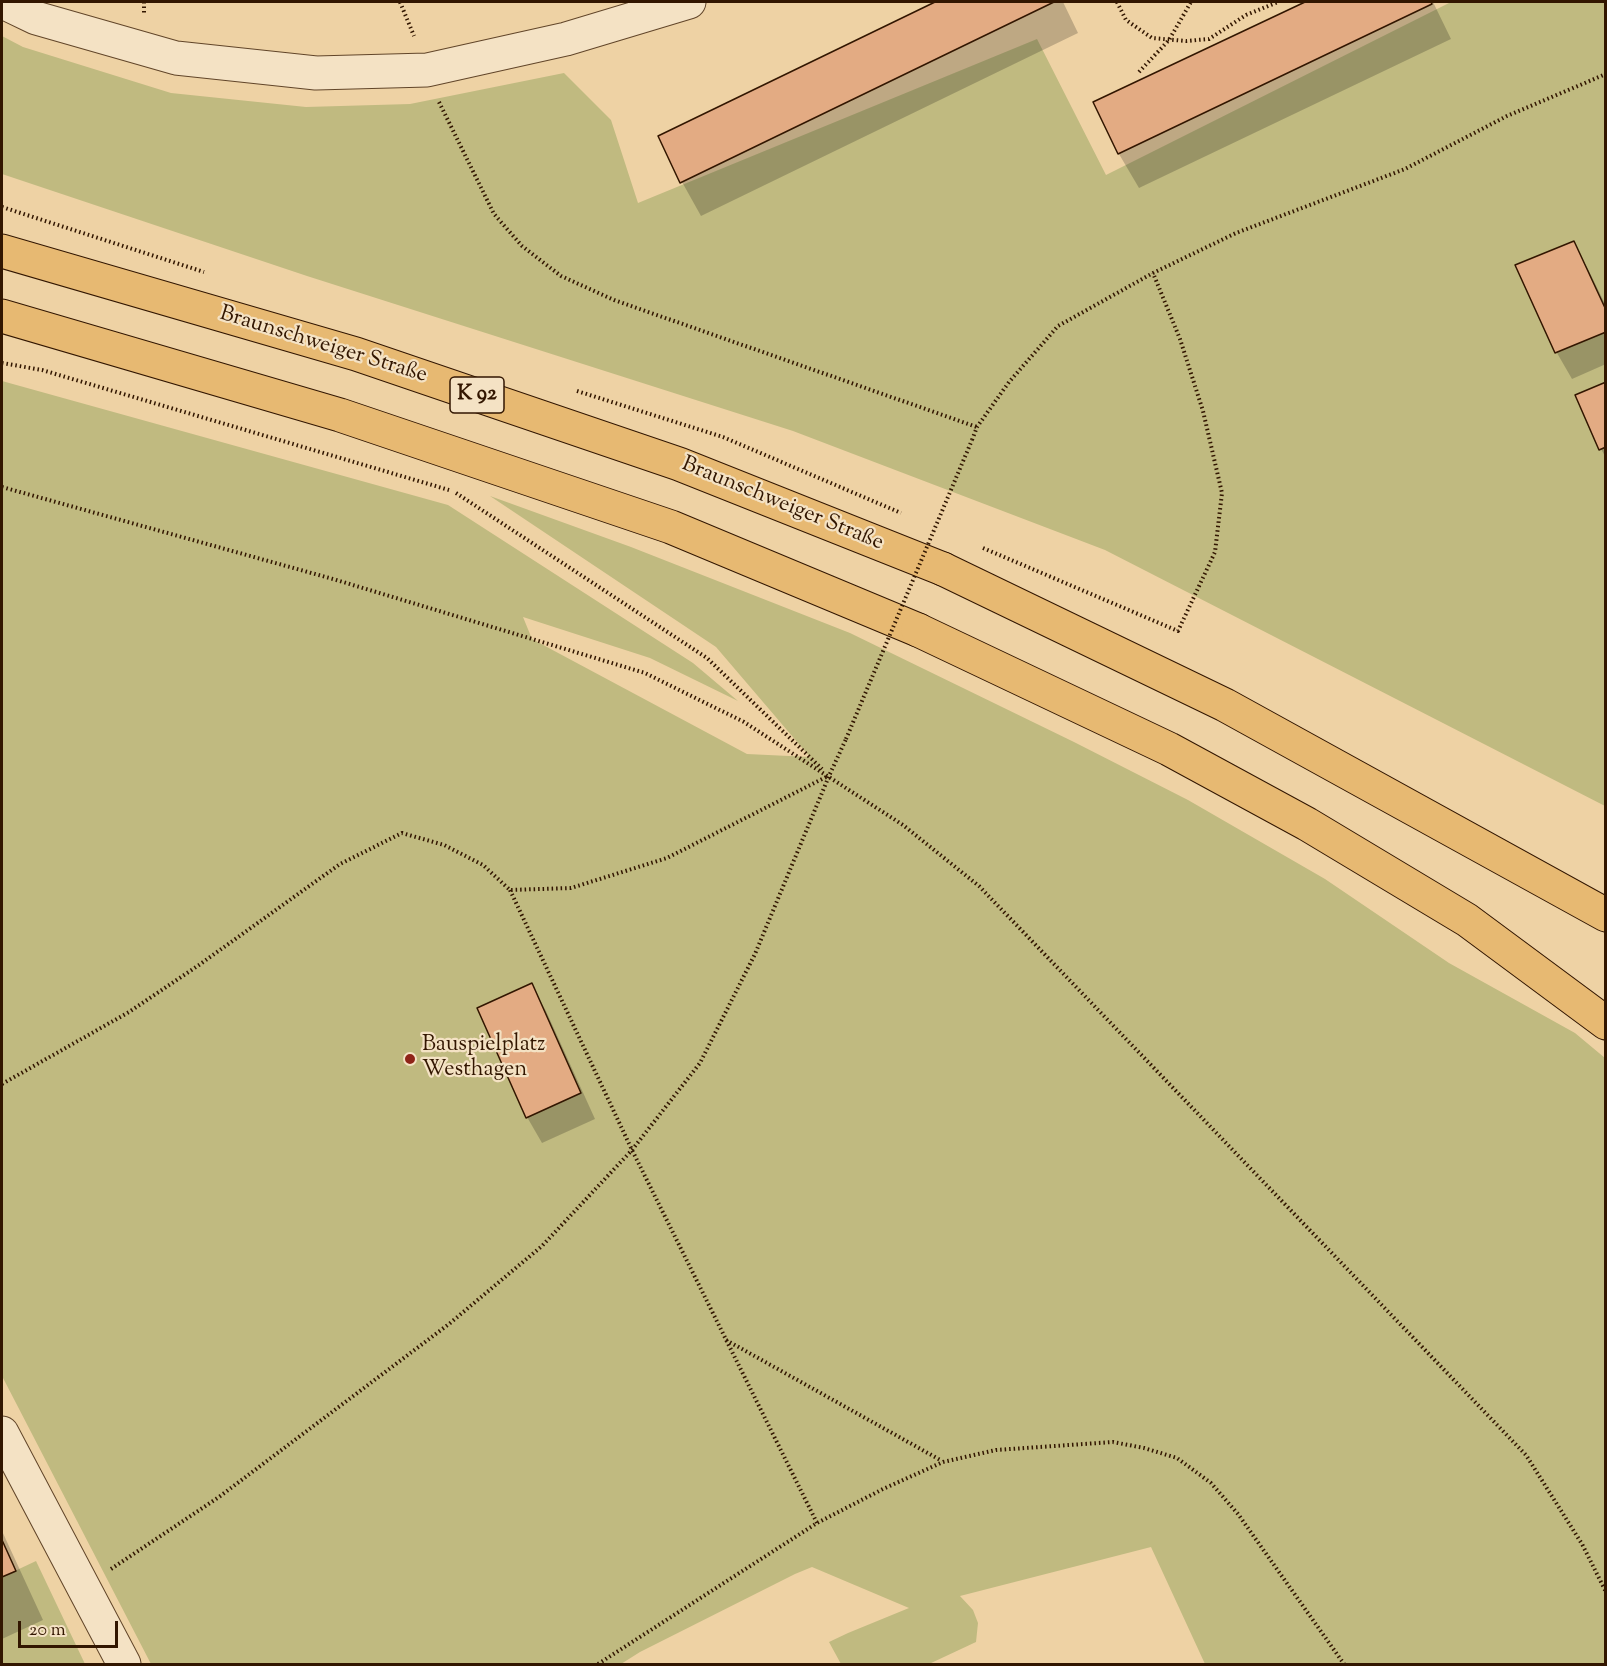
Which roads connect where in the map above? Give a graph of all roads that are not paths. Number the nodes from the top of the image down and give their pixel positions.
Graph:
1 (3, 2) edge
2 (690, 2) edge
3 (2, 251) edge
4 (2, 316) edge
5 (1605, 915) edge
6 (1605, 1023) edge
7 (2, 1433) edge
8 (124, 1665) edge

1 - 2 street
3 - 5 highway, Braunschweiger Straße / K 92
4 - 6 highway
7 - 8 street

